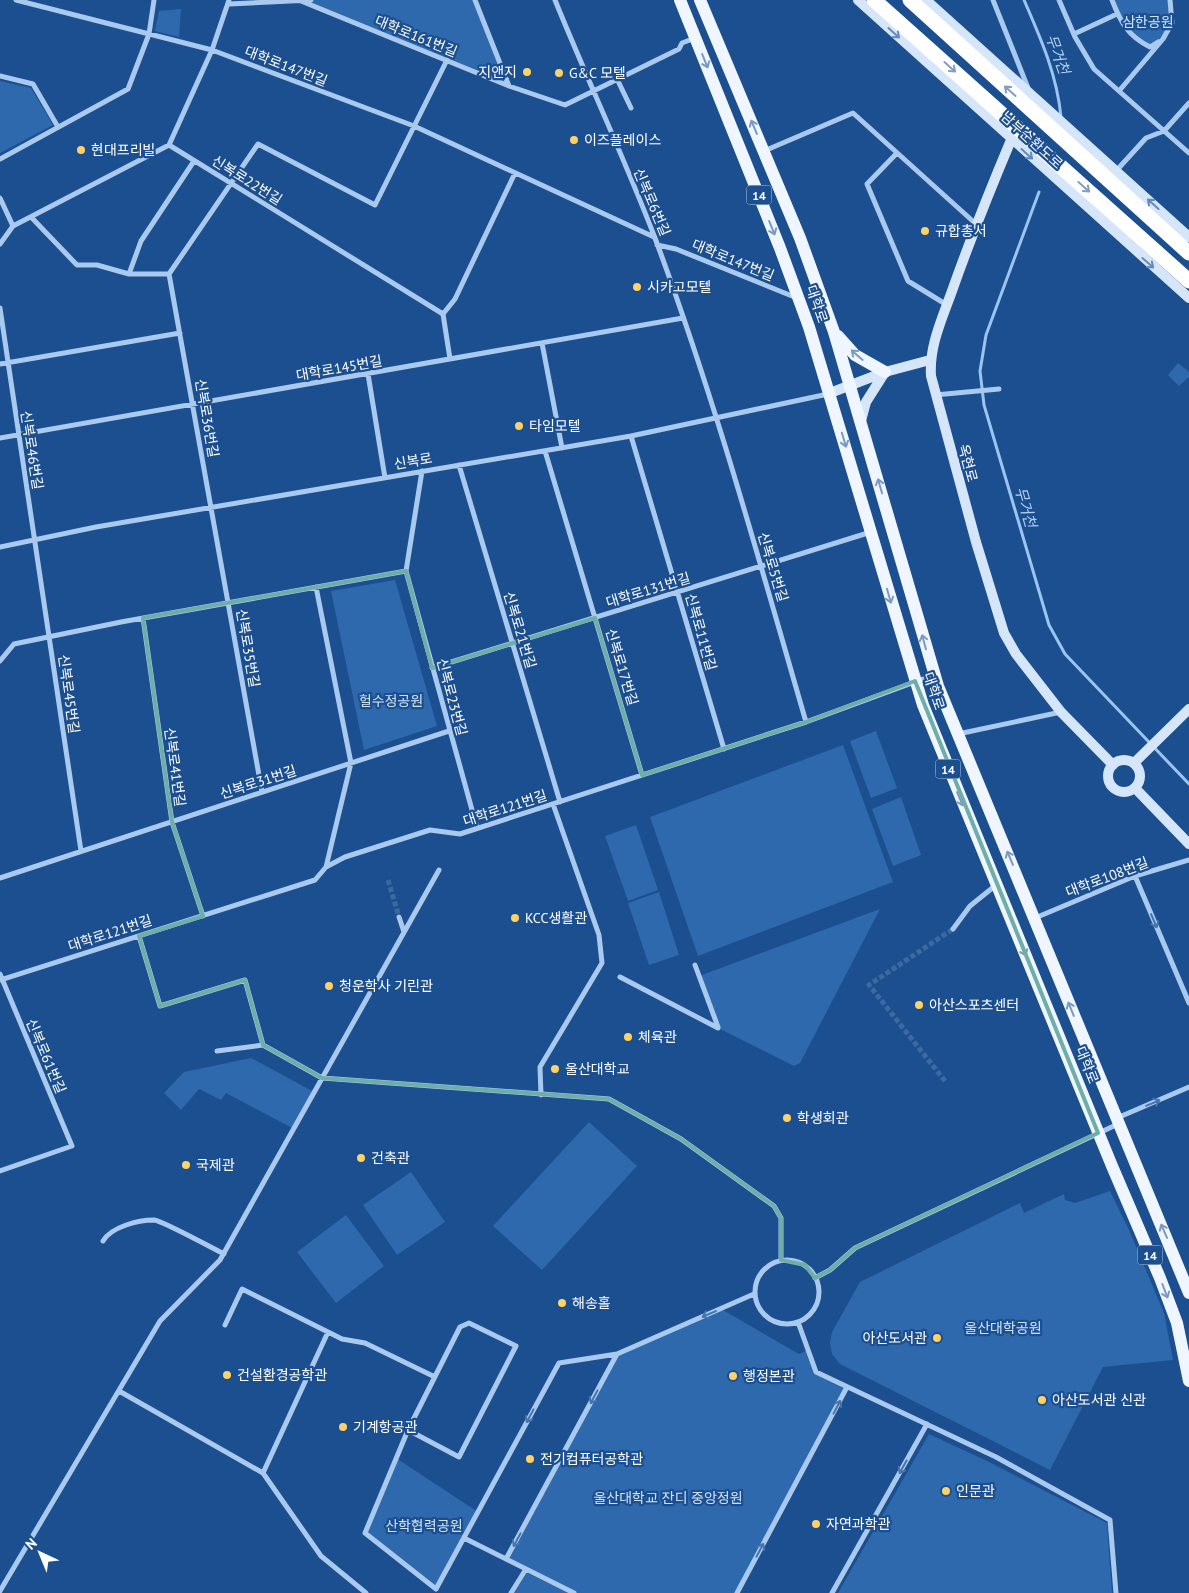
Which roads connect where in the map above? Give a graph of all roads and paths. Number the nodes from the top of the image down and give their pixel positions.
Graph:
1 (16, 0) edge
2 (154, 0) edge
3 (311, 0) edge
4 (475, 0) edge
5 (555, 0) edge
6 (680, 0) edge
7 (700, 0) edge
8 (858, 0) edge
9 (874, 0) edge
10 (910, 0) edge
11 (926, 0) edge
12 (993, 0) edge
13 (1059, 0) edge
14 (1112, 0) edge
15 (1170, 0) edge
16 (301, 1) edge
17 (229, 2) edge
18 (1118, 14) junction
19 (149, 34) junction
20 (1074, 34) junction
21 (695, 37) junction
22 (1163, 39) junction
23 (212, 50) junction
24 (447, 60) junction
25 (0, 76) edge
26 (618, 81) junction
27 (509, 86) junction
28 (1119, 91) junction
29 (593, 92) junction
30 (1030, 93) junction
31 (1189, 104) edge
32 (632, 108) dead end
33 (414, 126) junction
34 (58, 127) junction
35 (1164, 131) junction
36 (1011, 140) junction
37 (169, 146) junction
38 (764, 151) junction
39 (896, 153) junction
40 (1189, 153) edge
41 (0, 159) edge
42 (194, 161) junction
43 (1116, 171) junction
44 (515, 173) junction
45 (231, 183) junction
46 (0, 198) edge
47 (31, 217) junction
48 (976, 224) junction
49 (13, 226) junction
50 (654, 237) junction
51 (1189, 237) edge
52 (0, 244) edge
53 (657, 245) junction
54 (1189, 253) edge
55 (129, 274) junction
56 (169, 274) junction
57 (1189, 281) edge
58 (1189, 298) edge
59 (799, 299) junction
60 (947, 305) junction
61 (0, 308) edge
62 (443, 314) junction
63 (683, 318) junction
64 (834, 332) junction
65 (180, 333) junction
66 (542, 343) junction
67 (450, 360) junction
68 (930, 360) junction
69 (8, 363) junction
70 (0, 364) edge
71 (885, 372) junction
72 (368, 374) junction
73 (850, 386) junction
74 (999, 388) dead end
75 (830, 393) junction
76 (936, 394) junction
77 (193, 405) junction
78 (716, 418) junction
79 (860, 421) junction
80 (19, 435) junction
81 (631, 436) junction
82 (0, 438) edge
83 (562, 448) junction
84 (545, 451) junction
85 (459, 465) junction
86 (422, 471) junction
87 (385, 478) junction
88 (211, 507) junction
89 (871, 532) junction
90 (34, 540) junction
91 (0, 547) edge
92 (761, 567) junction
93 (406, 571) junction
94 (316, 587) junction
95 (678, 592) junction
96 (228, 603) junction
97 (143, 618) junction
98 (595, 618) junction
99 (49, 636) junction
100 (513, 643) junction
101 (0, 661) edge
102 (432, 668) junction
103 (934, 675) junction
104 (915, 682) junction
105 (1189, 709) edge
106 (1061, 712) junction
107 (806, 722) junction
108 (449, 731) junction
109 (957, 734) junction
110 (724, 749) junction
111 (1138, 759) junction
112 (351, 763) junction
113 (1113, 765) junction
114 (642, 776) junction
115 (1135, 788) junction
116 (262, 792) junction
117 (560, 802) junction
118 (553, 804) junction
119 (172, 822) junction
120 (478, 828) junction
121 (1189, 844) edge
122 (81, 852) junction
123 (1189, 860) edge
124 (326, 867) junction
125 (439, 870) dead end
126 (1134, 876) junction
127 (0, 878) edge
128 (996, 885) junction
129 (203, 916) junction
130 (399, 916) tunnel mouth
131 (1034, 918) junction
132 (953, 929) tunnel mouth
133 (404, 932) junction
134 (139, 936) junction
135 (695, 965) dead end
136 (620, 977) dead end
137 (1, 978) edge
138 (1189, 1003) edge
139 (1082, 1036) junction
140 (263, 1044) junction
141 (1062, 1044) junction
142 (216, 1050) dead end
143 (322, 1078) junction
144 (1189, 1087) edge
145 (541, 1095) junction
146 (1117, 1121) junction
147 (1098, 1133) junction
148 (0, 1171) edge
149 (1153, 1204) junction
150 (1132, 1213) junction
151 (103, 1241) dead end
152 (224, 1254) junction
153 (781, 1260) junction
154 (1185, 1267) edge
155 (816, 1278) junction
156 (1189, 1292) edge
157 (754, 1294) junction
158 (798, 1322) junction
159 (225, 1325) dead end
160 (328, 1332) junction
161 (617, 1354) junction
162 (435, 1377) junction
163 (1189, 1381) edge
164 (847, 1387) junction
165 (118, 1391) junction
166 (927, 1424) junction
167 (408, 1430) junction
168 (263, 1473) junction
169 (464, 1538) junction
170 (506, 1559) junction
171 (526, 1569) junction
172 (0, 1591) edge
173 (438, 1591) edge
174 (366, 1593) edge
175 (511, 1593) edge
176 (574, 1593) edge
177 (737, 1593) edge
178 (832, 1593) edge
179 (1116, 1593) edge

1 - 19 street, 대학로147번길
2 - 19 street
3 - 16 street
4 - 27 street
5 - 29 street, 신복로6번길
6 - 21 main road, 대학로 / 14
38 -> 7 main road, 대학로 / 14
8 -> 36 main road, 남부순환도로
9 -> 57 highway
54 -> 10 highway
11 - 30 main road
12 - 30 street
13 - 20 street
14 - 18 street
15 - 22 street
16 - 17 street, 대학로161번길
16 - 24 street, 대학로161번길
17 - 23 street
18 - 20 street
18 - 22 street
19 - 23 street, 대학로147번길
19 - 34 street
20 - 28 street
21 - 26 street, 대학로161번길
21 -> 59 main road, 대학로 / 14
22 - 28 street
23 - 33 street, 대학로147번길
23 - 37 street
24 - 27 street, 대학로161번길
24 - 33 street
25 - 34 street
26 - 29 street, 대학로161번길
26 - 32 street
27 - 29 street, 대학로161번길
28 - 35 street
29 - 50 street, 신복로6번길
30 - 43 main road
31 - 35 street
33 - 44 street, 대학로147번길
33 - 45 street
34 - 41 street
35 - 40 street
35 - 43 street
36 - 48 main road, 옥현로
36 -> 58 main road, 남부순환도로
37 - 42 street, 신복로22번길
37 - 47 street
38 - 39 street
38 - 64 main road, 대학로 / 14
39 - 48 street
39 - 60 street
42 - 45 street, 신복로22번길
42 - 55 street
51 -> 43 main road
44 - 50 street, 대학로147번길
44 - 62 street
45 - 56 street
45 - 62 street, 신복로22번길
46 - 49 street
47 - 49 street
47 - 55 street
48 - 60 main road, 옥현로
49 - 52 street
50 - 53 street, 신복로6번길
53 - 59 street, 대학로147번길
53 - 63 street, 신복로6번길
55 - 56 street
56 - 65 street, 신복로36번길
59 - 75 main road, 대학로 / 14
60 - 68 main road, 옥현로
61 - 69 street, 신복로46번길
62 - 67 street
63 - 66 street, 대학로145번길
63 - 78 street, 신복로6번길
71 -> 64 main road
64 - 73 main road, 대학로 / 14
65 - 69 street
65 - 77 street, 신복로36번길
66 - 67 street, 대학로145번길
66 - 83 street
67 - 72 street, 대학로145번길
68 - 71 main road
68 - 76 main road, 옥현로
69 - 70 street
69 - 80 street, 신복로46번길
71 - 73 main road
71 - 79 main road
72 - 77 street, 대학로145번길
72 - 87 street
73 - 75 main road
73 - 79 main road, 대학로 / 14
74 - 76 street
75 - 78 street, 신복로
75 -> 89 main road, 대학로 / 14
76 - 106 main road, 옥현로
77 - 80 street, 대학로145번길
77 - 88 street, 신복로36번길
78 - 81 street, 신복로
78 - 92 street, 신복로5번길
103 -> 79 main road, 대학로 / 14
80 - 82 street, 대학로145번길
80 - 90 street, 신복로46번길
81 - 83 street, 신복로
81 - 95 street, 신복로11번길
83 - 84 street, 신복로
84 - 85 street, 신복로
84 - 98 street, 신복로17번길
85 - 86 street, 신복로
85 - 100 street, 신복로21번길
86 - 87 street, 신복로
86 - 93 street, 신복로23번길
87 - 88 street, 신복로
88 - 90 street, 신복로
88 - 96 street, 신복로35번길
89 - 92 street, 대학로131번길
89 -> 104 main road, 대학로 / 14
90 - 91 street, 신복로
90 - 99 street, 신복로45번길
92 - 95 street, 대학로131번길
92 - 107 street, 신복로5번길
93 - 94 street
93 - 102 street, 신복로23번길
94 - 96 street
94 - 112 street
95 - 98 street, 대학로131번길
95 - 110 street, 신복로11번길
96 - 97 street
96 - 116 street, 신복로35번길
97 - 99 street
97 - 119 street, 신복로41번길
98 - 100 street, 대학로131번길
98 - 114 street, 신복로17번길
99 - 101 street
99 - 122 street, 신복로45번길
100 - 102 street, 대학로131번길
100 - 117 street, 신복로21번길
102 - 108 street, 신복로23번길
103 - 104 street, 대학로121번길
103 - 109 main road, 대학로 / 14
104 - 107 street, 대학로121번길
104 -> 128 main road, 대학로 / 14
105 - 111 main road
106 - 109 street
106 - 113 main road, 옥현로
107 - 110 street, 대학로121번길
108 - 112 street, 신복로31번길
108 - 120 street, 신복로23번길
131 -> 109 main road, 대학로 / 14
110 - 114 street, 대학로121번길
111 - 113 main road
111 - 115 main road
112 - 116 street, 신복로31번길
112 - 124 street
113 - 115 main road
114 - 117 street, 대학로121번길
115 - 121 main road
116 - 119 street, 신복로31번길
117 - 118 street, 대학로121번길
118 - 120 street, 대학로121번길
118 - 145 street
119 - 122 street, 신복로31번길
119 - 129 street, 신복로41번길
120 - 124 street, 대학로121번길
122 - 127 street, 신복로31번길
123 - 126 street, 대학로108번길
124 - 129 street, 대학로121번길
125 - 133 street
126 - 131 street, 대학로108번길
126 -> 138 street
128 - 132 street
128 -> 141 main road, 대학로 / 14
129 - 134 street, 대학로121번길
130 - 133 street
139 -> 131 main road, 대학로 / 14
133 - 143 street
134 - 137 street, 대학로121번길
134 - 140 street
135 - 136 street
137 - 148 street, 신복로61번길
139 - 141 main road
139 - 146 main road, 대학로 / 14
140 - 142 street
140 - 143 street
141 - 147 main road, 대학로 / 14
143 - 145 street
143 - 152 street
146 -> 144 street
145 - 153 street
146 - 147 street
146 - 149 main road, 대학로 / 14
147 - 150 main road, 대학로 / 14
147 - 155 street
149 - 150 main road
154 -> 149 main road, 대학로 / 14
150 -> 163 main road, 대학로 / 14
151 - 152 street
152 - 165 street
153 - 155 street
153 - 157 street
154 - 156 main road, 대학로 / 14
155 - 158 street
157 - 158 street
157 -> 161 street
158 - 164 street
159 - 160 street
160 - 162 street
160 - 168 street
161 -> 169 street
161 -> 170 street
162 - 167 street
162 - 167 street
164 - 166 street
177 -> 164 street
165 - 168 street
165 - 172 street
166 -> 178 street
166 - 179 street
167 - 173 street
168 - 174 street
169 - 170 street
169 - 173 street
170 - 171 street
171 - 175 street
171 - 176 street

